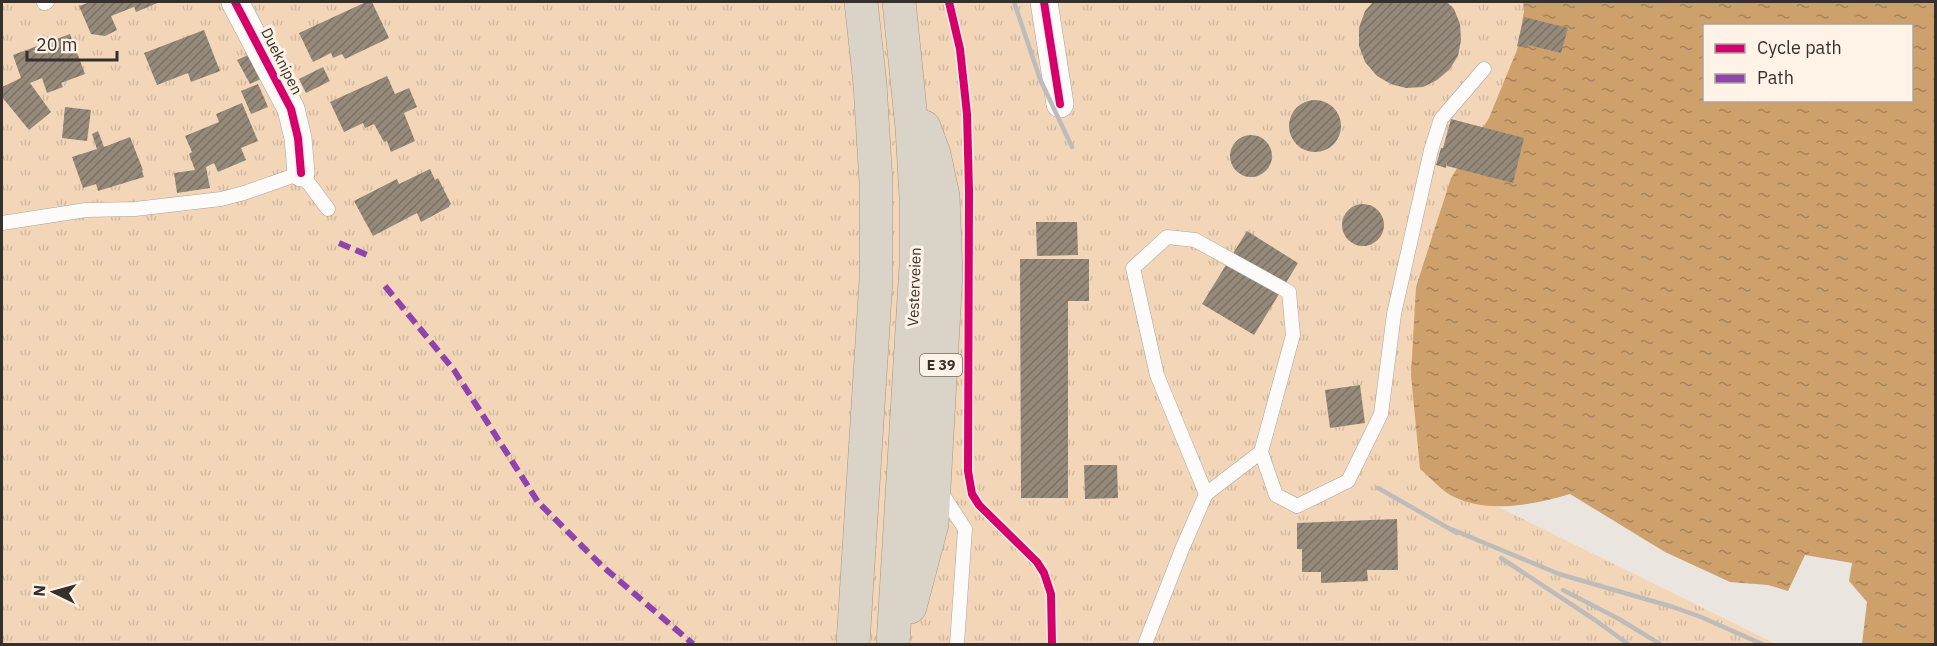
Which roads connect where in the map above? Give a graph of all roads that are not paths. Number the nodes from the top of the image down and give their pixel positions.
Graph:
1 (235, 2) edge
2 (861, 2) edge
3 (899, 2) edge
4 (1044, 2) edge
5 (1484, 69) dead end
6 (909, 86) junction
7 (1060, 104) dead end
8 (301, 173) junction
9 (328, 209) dead end
10 (2, 224) edge
11 (1261, 452) junction
12 (934, 481) junction
13 (1206, 494) junction
14 (853, 645) edge
15 (893, 645) edge
16 (899, 645) edge
17 (957, 645) edge
18 (1145, 645) edge

1 - 8 street, Dueknipen
2 - 14 highway
3 - 6 highway, Vesterveien / E 39
4 - 7 street
5 - 11 lane
6 - 12 highway, E 39
6 - 15 highway, Vesterveien / E 39
8 - 9 lane
8 - 10 lane
11 - 13 lane
11 - 13 lane
12 - 16 highway, E 39
12 - 17 lane
13 - 18 lane

